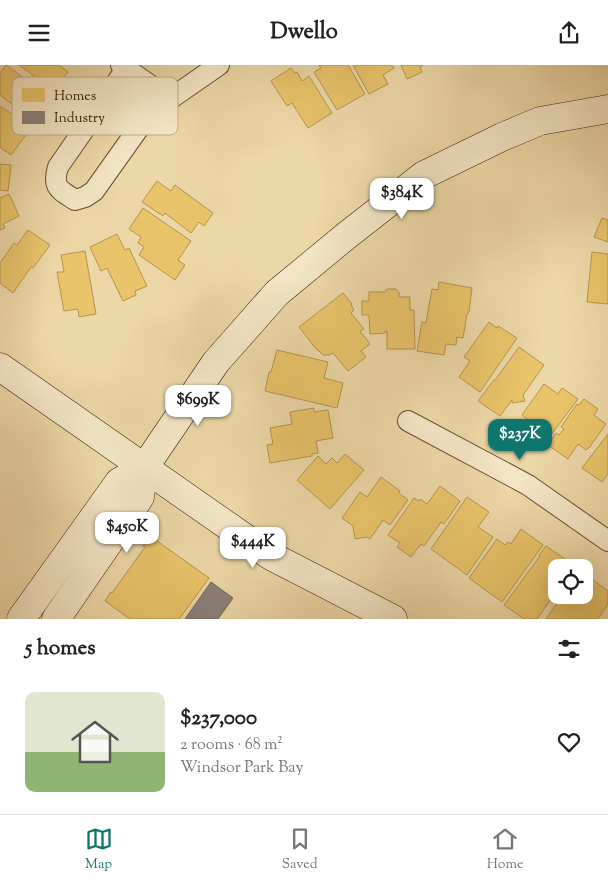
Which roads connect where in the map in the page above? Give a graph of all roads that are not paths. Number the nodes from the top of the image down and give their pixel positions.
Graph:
1 (219, 65) edge
2 (124, 67) edge
3 (138, 77) edge
4 (178, 93) edge
5 (608, 109) edge
6 (79, 135) edge
7 (134, 135) edge
8 (0, 367) edge
9 (408, 421) dead end
10 (144, 468) junction
11 (608, 541) edge
12 (21, 619) edge
13 (56, 619) edge
14 (393, 619) edge

1 - 4 street
2 - 3 street
5 - 10 street
6 - 7 street
8 - 10 street
9 - 11 street
10 - 12 street
10 - 13 street
10 - 14 street

